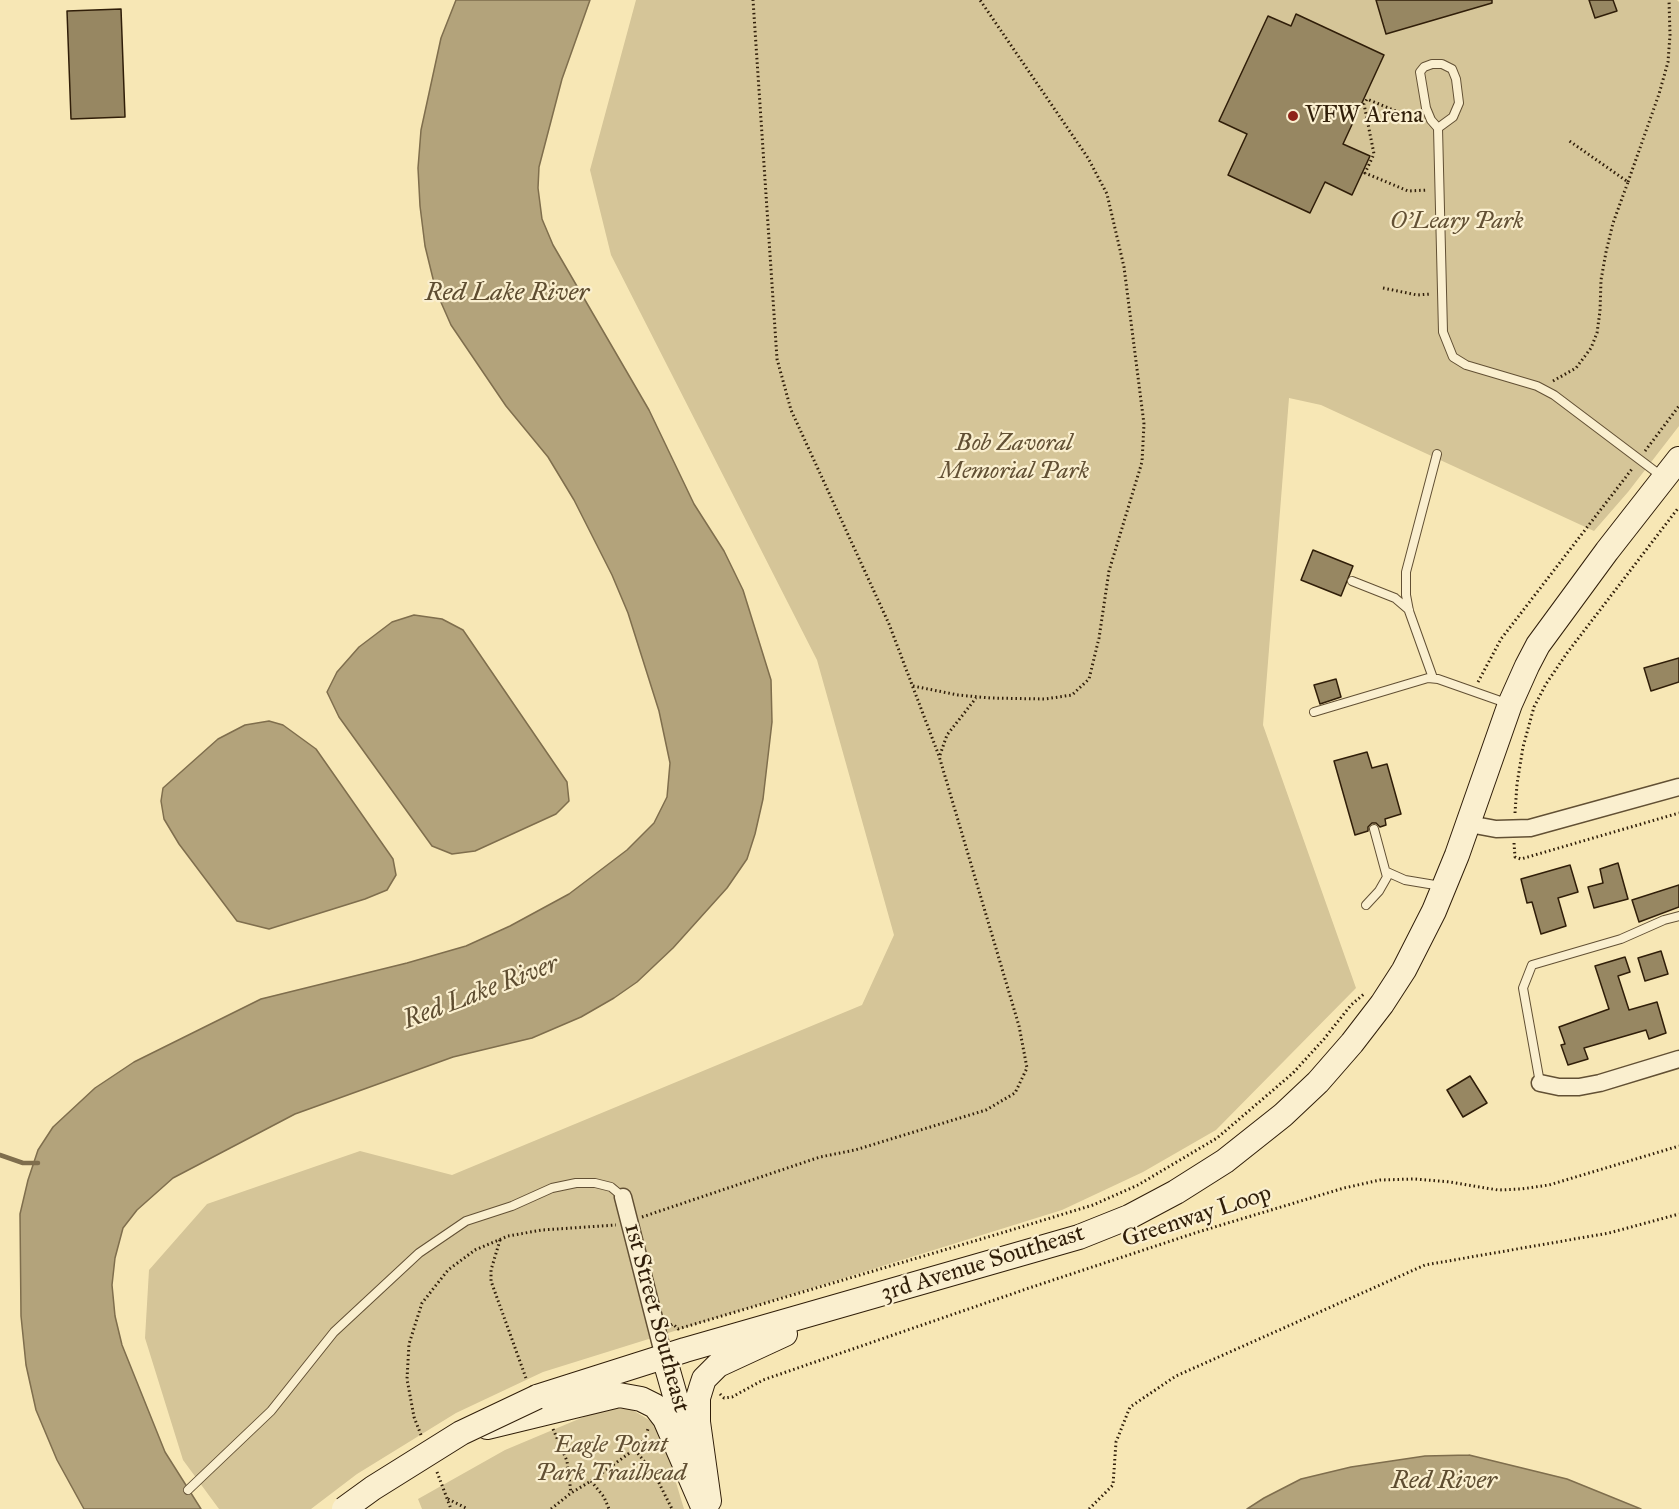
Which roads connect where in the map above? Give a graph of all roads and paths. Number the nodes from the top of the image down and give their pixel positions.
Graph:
1 (753, 0) edge
2 (980, 0) edge
3 (1669, 0) edge
4 (1427, 112) junction
5 (1438, 128) junction
6 (1568, 140) dead end
7 (1628, 182) junction
8 (1439, 190) junction
9 (1383, 288) dead end
10 (1442, 293) junction
11 (1537, 386) junction
12 (1679, 406) edge
13 (1437, 454) dead end
14 (1639, 459) junction
15 (1679, 459) edge
16 (1664, 478) junction
17 (1679, 507) edge
18 (1352, 581) dead end
19 (1409, 611) junction
20 (1433, 678) junction
21 (913, 686) junction
22 (1474, 692) junction
23 (977, 697) junction
24 (1510, 704) junction
25 (1314, 712) dead end
26 (939, 756) junction
27 (1679, 787) edge
28 (1679, 813) edge
29 (1469, 824) junction
30 (1374, 829) dead end
31 (1515, 829) junction
32 (1387, 872) junction
33 (1444, 886) junction
34 (1366, 905) dead end
35 (1679, 916) edge
36 (1364, 994) dead end
37 (1679, 1059) edge
38 (1540, 1083) joint
39 (1679, 1146) edge
40 (623, 1197) joint
41 (1679, 1215) edge
42 (631, 1221) junction
43 (501, 1239) junction
44 (858, 1300) junction
45 (673, 1324) dead end
46 (664, 1357) junction
47 (718, 1391) dead end
48 (541, 1405) junction
49 (649, 1425) dead end
50 (422, 1437) dead end
51 (635, 1449) junction
52 (435, 1468) dead end
53 (591, 1481) junction
54 (188, 1490) dead end
55 (571, 1493) junction
56 (448, 1499) junction
57 (344, 1509) edge
58 (451, 1509) edge
59 (468, 1509) edge
60 (551, 1509) edge
61 (609, 1509) edge
62 (672, 1509) edge
63 (707, 1509) edge
64 (1089, 1509) edge

1 - 21 path
2 - 23 path
3 - 7 path
4 - 5 lane
4 - 5 lane
4 - 8 path
5 - 8 lane
6 - 7 path
7 - 11 path
8 - 10 lane
9 - 10 path
10 - 11 lane
11 - 14 lane
12 - 14 path
13 - 19 lane
14 - 16 lane
14 - 22 path
15 - 16 street, 3rd Avenue Southeast
16 - 24 street, 3rd Avenue Southeast
17 - 31 path
18 - 19 lane
19 - 20 lane
20 - 22 lane
20 - 25 lane
21 - 23 path
21 - 26 path
22 - 24 lane
23 - 26 path
24 - 29 street, 3rd Avenue Southeast
26 - 42 path
27 - 31 street
28 - 31 path
29 - 31 street
29 - 33 street, 3rd Avenue Southeast
30 - 32 lane
32 - 33 lane
32 - 34 lane
33 - 44 street, 3rd Avenue Southeast
35 - 38 lane
36 - 45 path
37 - 38 street
39 - 47 path, Greenway Loop
40 - 42 street, 1st Street Southeast
40 - 54 lane
41 - 64 path
42 - 43 path
42 - 46 street, 1st Street Southeast
43 - 48 path
43 - 50 path
44 - 46 street, 3rd Avenue Southeast
44 - 63 street
46 - 48 street, 3rd Avenue Southeast
46 - 63 street, 1st Street Southeast
48 - 55 path
48 - 57 street, 3rd Avenue Southeast, bridge
48 - 63 street
49 - 51 path
51 - 53 path
51 - 62 path
52 - 56 path
53 - 55 path
53 - 61 path
55 - 60 path
56 - 58 path
56 - 59 path

